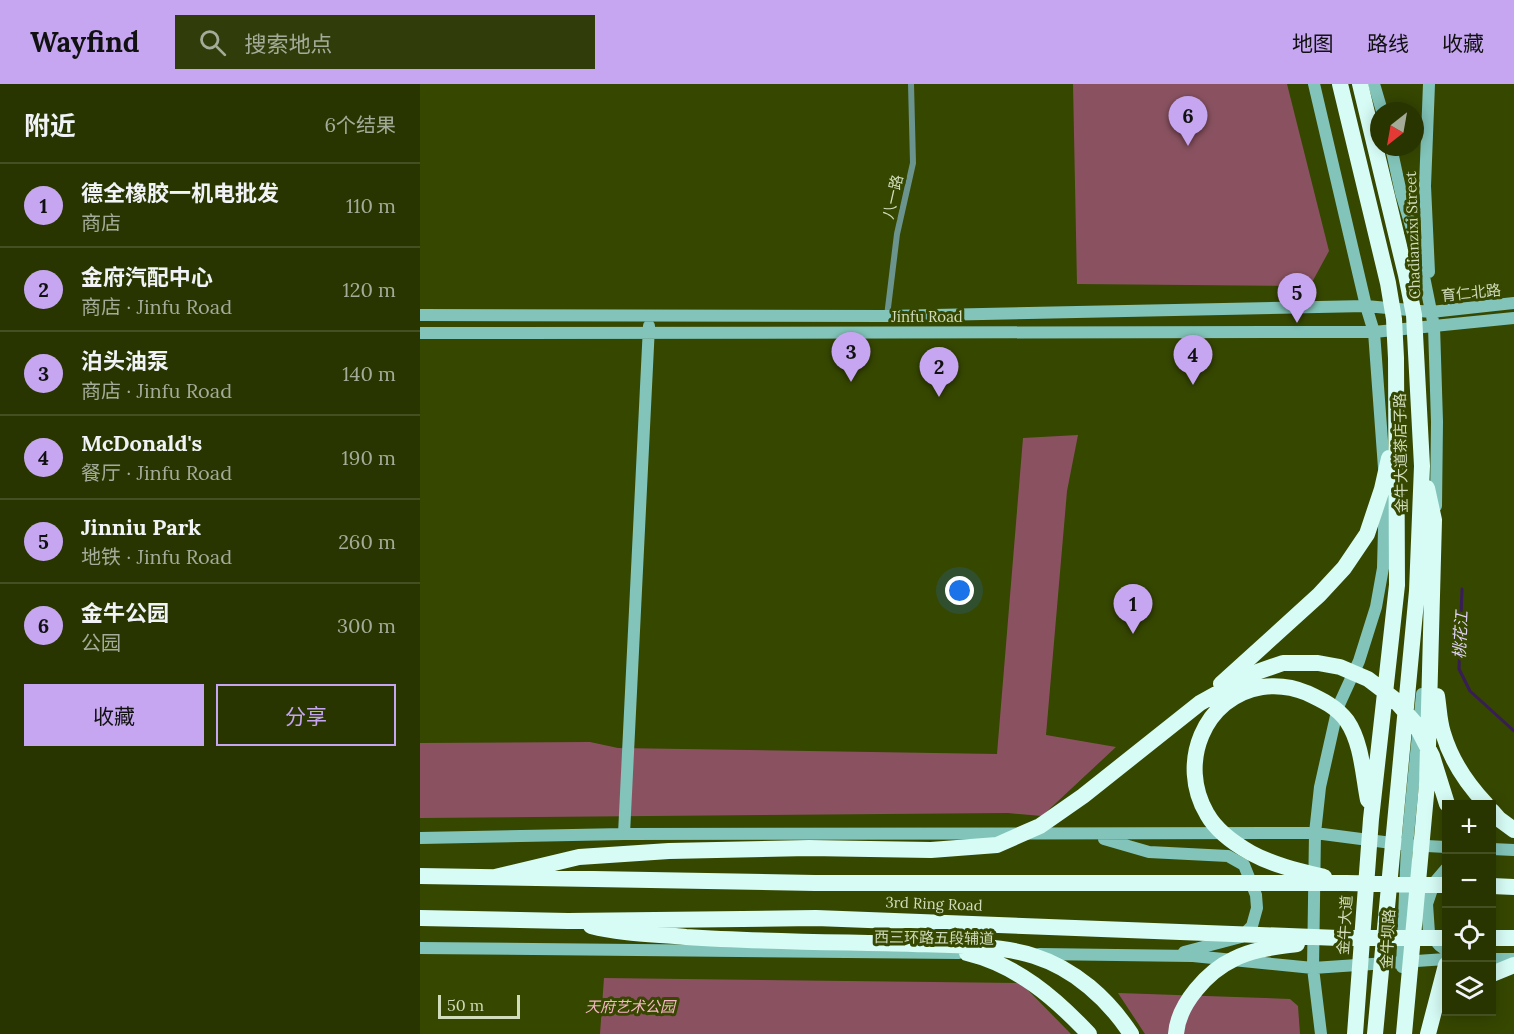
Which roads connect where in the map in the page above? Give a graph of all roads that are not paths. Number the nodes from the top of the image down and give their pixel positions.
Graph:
1 (911, 84) edge
2 (1314, 84) edge
3 (1340, 84) edge
4 (1360, 84) edge
5 (1374, 84) edge
6 (1429, 84) edge
7 (1379, 102) edge
8 (1370, 112) edge
9 (1385, 156) edge
10 (1386, 156) edge
11 (1514, 303) edge
12 (1366, 306) junction
13 (1431, 312) junction
14 (420, 315) edge
15 (650, 315) junction
16 (887, 316) junction
17 (1514, 318) edge
18 (1434, 326) junction
19 (1374, 332) junction
20 (420, 333) edge
21 (649, 333) junction
22 (1395, 425) junction
23 (1422, 466) junction
24 (1430, 637) junction
25 (1200, 702) junction
26 (1446, 800) edge
27 (1482, 800) edge
28 (1496, 816) edge
29 (1371, 819) junction
30 (1514, 830) edge
31 (1315, 833) junction
32 (624, 834) junction
33 (1091, 835) junction
34 (420, 838) edge
35 (1407, 845) junction
36 (1442, 847) edge
37 (1513, 850) edge
38 (1496, 851) edge
39 (1442, 874) edge
40 (420, 876) edge
41 (495, 877) junction
42 (1346, 883) junction
43 (1442, 885) edge
44 (1496, 886) edge
45 (1514, 887) edge
46 (420, 918) edge
47 (568, 921) junction
48 (1339, 938) junction
49 (1442, 938) edge
50 (1496, 938) edge
51 (1514, 938) edge
52 (931, 945) junction
53 (420, 948) edge
54 (1442, 948) edge
55 (1166, 956) junction
56 (1442, 959) edge
57 (1496, 959) edge
58 (1514, 959) edge
59 (1403, 961) junction
60 (1514, 965) edge
61 (1313, 968) junction
62 (1496, 972) edge
63 (1442, 980) edge
64 (1444, 1016) edge
65 (1089, 1034) edge
66 (1131, 1034) edge
67 (1176, 1034) edge
68 (1321, 1034) edge
69 (1353, 1034) edge
70 (1375, 1034) edge
71 (1396, 1034) edge
72 (1404, 1034) edge
73 (1428, 1034) edge
74 (1434, 1034) edge

1 - 16 street, 八一路
2 - 12 main road
3 - 22 highway, 金牛大道茶店子路
4 - 8 highway, 金牛大道茶店子路
5 - 7 main road
6 - 13 main road, Chadianzixi Street
9 - 23 highway, 金牛大道茶店子路
10 - 13 main road
11 - 13 main road, 育仁北路
12 - 13 main road, Jinfu Road
12 - 16 main road, Jinfu Road
12 - 19 main road
13 - 18 main road, 金牛坝路
14 - 15 main road, Jinfu Road
15 - 16 main road, Jinfu Road
15 - 21 main road
17 - 18 main road, Jinfu Road
18 - 19 main road, Jinfu Road
18 - 35 main road, 金牛坝路
19 - 21 main road, Jinfu Road
19 - 31 main road
20 - 21 main road, Jinfu Road
21 - 32 main road
22 - 25 highway
22 - 29 highway, 金牛大道茶店子路
23 - 24 highway
23 - 70 highway, 金牛大道茶店子路
24 - 27 highway
24 - 72 highway
25 - 26 highway
25 - 41 highway
28 - 30 highway
29 - 42 highway
29 - 69 highway, 金牛大道
31 - 33 main road
31 - 35 main road
31 - 61 main road
32 - 33 main road
32 - 34 main road
33 - 55 main road
35 - 36 main road
35 - 59 main road, 金牛坝路
37 - 38 main road
39 - 54 main road
40 - 41 highway, 3rd Ring Road
41 - 42 highway, 3rd Ring Road
42 - 43 highway, 3rd Ring Road
44 - 45 highway
46 - 47 highway, 3rd Ring Road
47 - 48 highway, 3rd Ring Road
47 - 52 highway
48 - 49 highway, 3rd Ring Road
48 - 67 highway
50 - 51 highway
52 - 65 highway
52 - 66 highway
53 - 55 main road, 西三环路五段辅道
55 - 61 main road, 西三环路五段辅道
56 - 59 main road, 西三环路五段辅道
57 - 58 main road
59 - 61 main road, 西三环路五段辅道
59 - 71 main road, 金牛坝路
60 - 62 highway
61 - 68 main road
63 - 73 highway
64 - 74 highway

